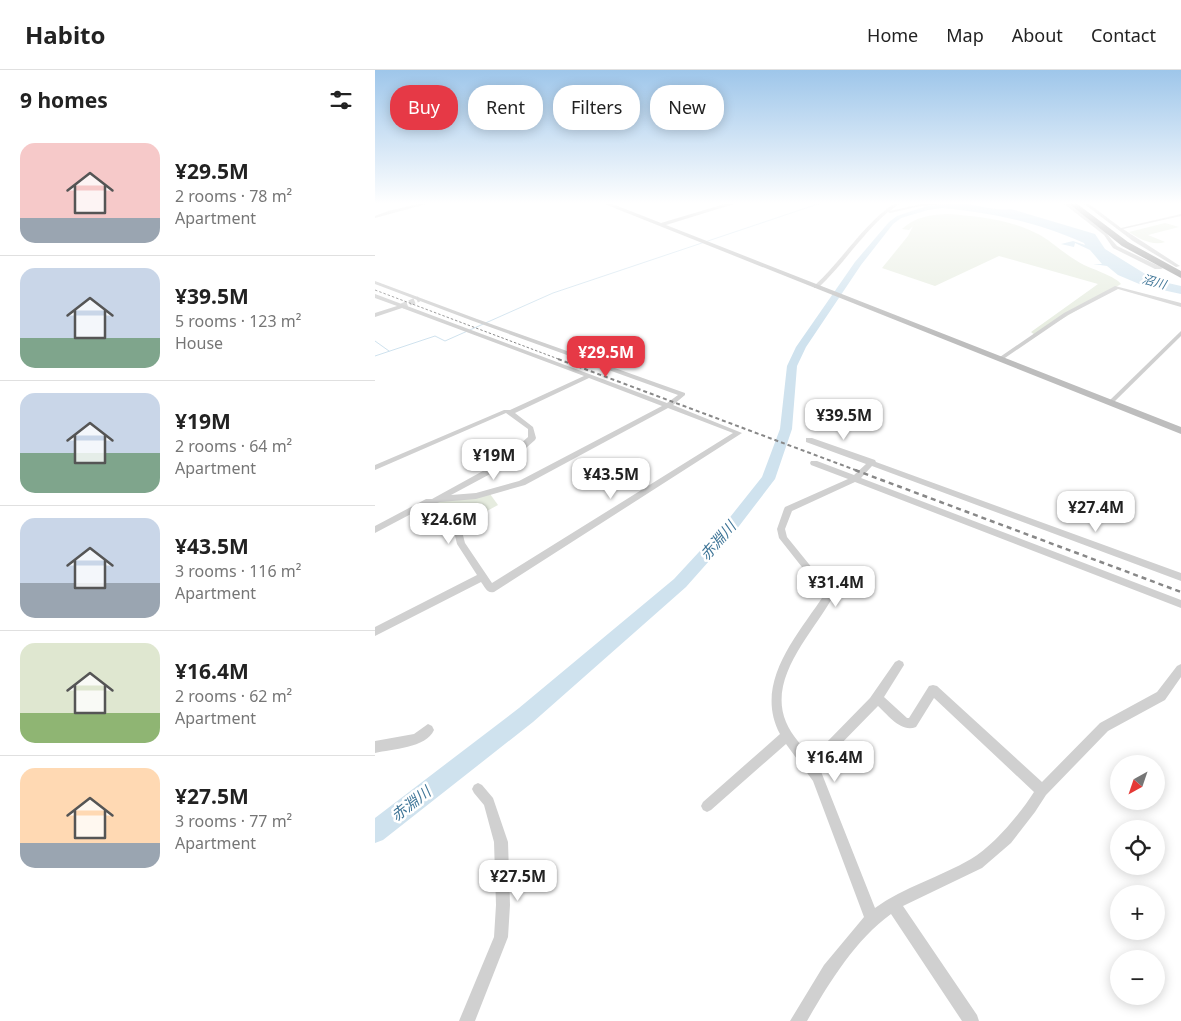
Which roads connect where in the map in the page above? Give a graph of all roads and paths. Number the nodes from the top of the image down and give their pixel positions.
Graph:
1 (718, 247) edge
2 (851, 247) edge
3 (1116, 247) edge
4 (1131, 247) edge
5 (1138, 247) edge
6 (1146, 247) edge
7 (1173, 266) dead end
8 (1161, 268) dead end
9 (1181, 274) edge
10 (375, 282) edge
11 (818, 287) junction
12 (375, 296) edge
13 (1181, 305) edge
14 (402, 306) junction
15 (375, 315) edge
16 (1181, 333) edge
17 (537, 342) junction
18 (521, 350) junction
19 (1000, 359) junction
20 (589, 376) junction
21 (1110, 402) junction
22 (667, 405) junction
23 (512, 412) junction
24 (1181, 431) edge
25 (809, 440) dead end
26 (872, 462) junction
27 (814, 463) dead end
28 (375, 468) edge
29 (855, 479) junction
30 (435, 501) junction
31 (375, 530) edge
32 (481, 577) junction
33 (1181, 577) edge
34 (1181, 604) edge
35 (375, 632) edge
36 (899, 665) dead end
37 (1181, 669) edge
38 (877, 698) junction
39 (428, 730) dead end
40 (788, 735) junction
41 (375, 747) edge
42 (813, 769) junction
43 (478, 789) dead end
44 (1042, 791) junction
45 (707, 806) dead end
46 (893, 904) junction
47 (872, 919) junction
48 (467, 1021) edge
49 (798, 1021) edge
50 (971, 1021) edge

1 - 11 street
2 - 11 street
3 - 8 street
4 - 9 highway
5 - 9 highway
6 - 7 street
10 - 17 street
11 - 19 street
12 - 14 street
13 - 19 street
14 - 15 street
14 - 18 street
16 - 21 street
17 - 18 street
17 - 22 street
18 - 20 street
19 - 21 street
20 - 22 street
20 - 23 street
21 - 24 street
22 - 30 street
22 - 32 street
23 - 28 street
23 - 30 street
25 - 26 street
26 - 29 street
26 - 33 street
27 - 29 street
29 - 34 street
29 - 40 street
30 - 31 street
30 - 32 street
32 - 35 street
36 - 38 street
37 - 44 street
38 - 42 street
38 - 44 street
39 - 41 street
40 - 42 street
40 - 45 street
42 - 47 street
43 - 48 street
44 - 46 street
46 - 47 street
46 - 50 street
47 - 49 street

